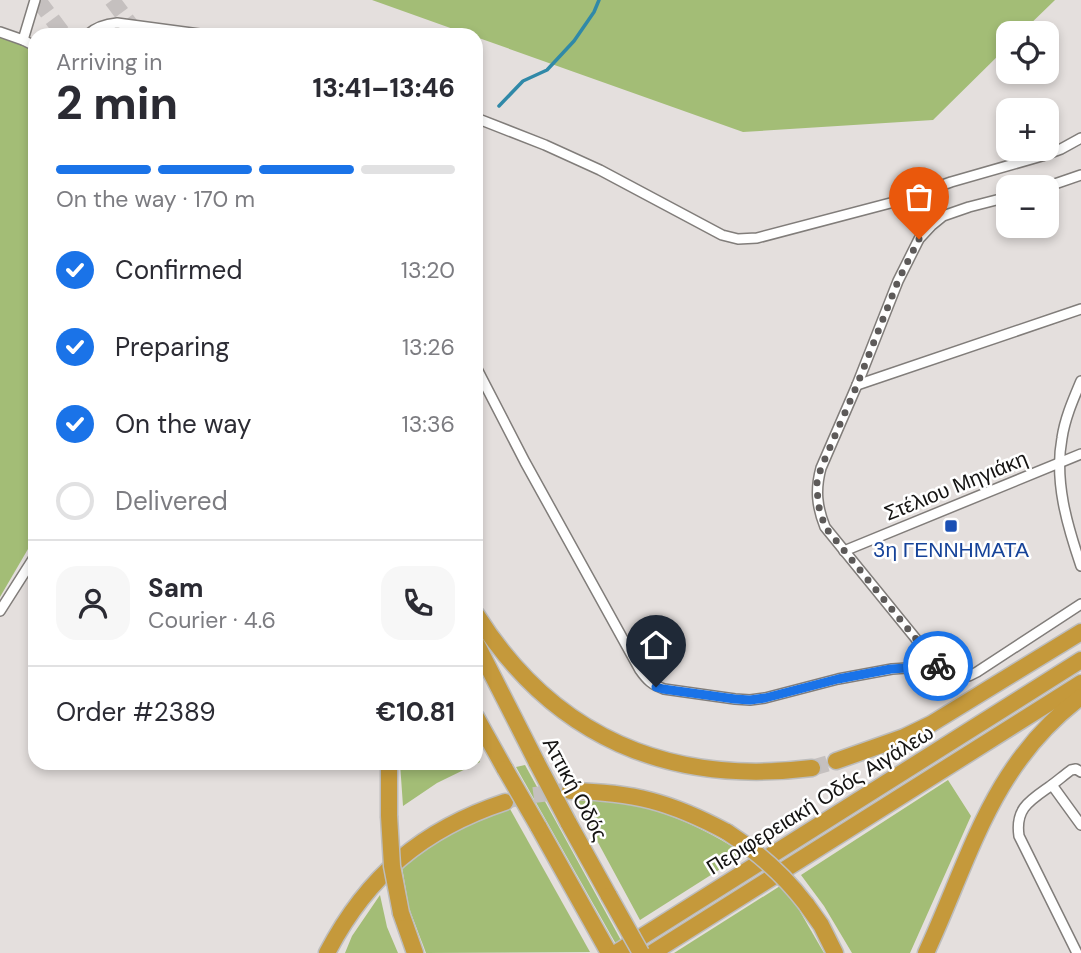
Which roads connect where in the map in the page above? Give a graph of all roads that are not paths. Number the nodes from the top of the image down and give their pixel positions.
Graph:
1 (36, 0) edge
2 (96, 28) edge
3 (154, 28) edge
4 (0, 32) edge
5 (23, 40) junction
6 (28, 42) edge
7 (483, 121) edge
8 (1081, 138) edge
9 (1081, 175) edge
10 (1059, 183) edge
11 (996, 200) edge
12 (1081, 309) edge
13 (483, 380) edge
14 (1081, 382) edge
15 (857, 385) junction
16 (1081, 454) edge
17 (1059, 463) junction
18 (844, 551) junction
19 (1081, 566) edge
20 (28, 567) edge
21 (1081, 604) edge
22 (0, 611) edge
23 (483, 624) edge
24 (1081, 632) edge
25 (483, 657) edge
26 (1081, 660) edge
27 (938, 666) junction
28 (1081, 683) edge
29 (1081, 697) edge
30 (483, 730) edge
31 (836, 761) tunnel mouth
32 (811, 768) tunnel mouth
33 (389, 770) edge
34 (1081, 772) edge
35 (1052, 785) junction
36 (570, 791) tunnel mouth
37 (505, 802) tunnel mouth
38 (1081, 825) edge
39 (780, 873) junction
40 (929, 949) edge
41 (327, 953) edge
42 (415, 953) edge
43 (609, 953) edge
44 (616, 953) edge
45 (641, 953) edge
46 (652, 953) edge
47 (835, 953) edge
48 (1077, 953) edge

1 - 5 street
2 - 3 street
4 - 5 street
5 - 6 street
7 - 8 street
9 - 10 street
11 - 15 street
12 - 15 street
13 - 27 street
14 - 17 street
15 - 18 street
16 - 17 street, Στέλιου Μηγιάκη
17 - 18 street, Στέλιου Μηγιάκη
17 - 19 street
18 - 27 street
20 - 22 street
21 - 27 street
23 - 32 highway
24 - 31 highway
25 - 45 highway, Αττική Οδός, bridge
26 - 44 highway, Περιφερειακή Οδός Αιγάλεω
28 - 39 highway, Περιφερειακή Οδός Αιγάλεω
29 - 40 highway
30 - 43 highway, bridge
33 - 42 highway, bridge
34 - 35 street
35 - 38 street
35 - 48 street
36 - 39 highway, bridge
37 - 41 highway
39 - 46 highway, Περιφερειακή Οδός Αιγάλεω
39 - 47 highway, bridge

